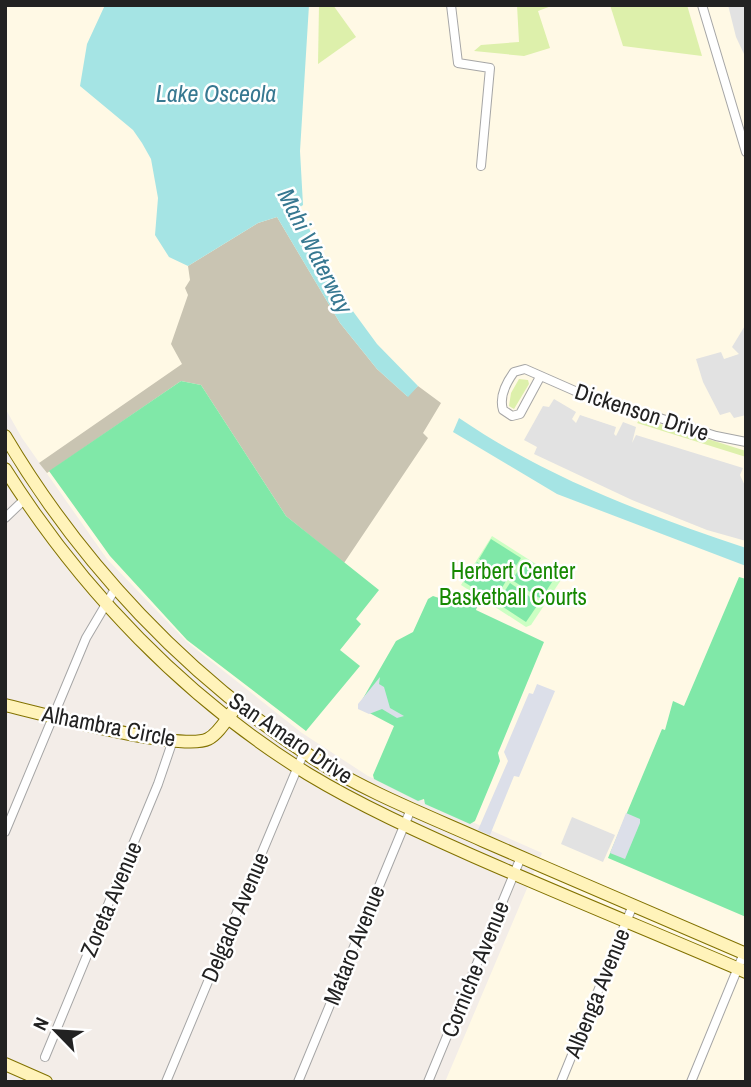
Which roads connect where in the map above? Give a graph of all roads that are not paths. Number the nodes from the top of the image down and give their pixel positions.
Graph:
1 (451, 5) edge
2 (702, 5) edge
3 (746, 152) edge
4 (481, 166) dead end
5 (540, 377) junction
6 (5, 436) edge
7 (746, 442) edge
8 (5, 469) edge
9 (24, 500) junction
10 (5, 518) edge
11 (116, 589) junction
12 (105, 604) junction
13 (238, 704) junction
14 (5, 705) edge
15 (55, 717) junction
16 (228, 718) junction
17 (173, 740) junction
18 (304, 752) junction
19 (297, 767) junction
20 (411, 808) junction
21 (404, 825) junction
22 (5, 832) edge
23 (521, 857) junction
24 (514, 874) junction
25 (633, 905) junction
26 (627, 921) junction
27 (745, 953) edge
28 (741, 970) edge
29 (45, 1057) dead end
30 (5, 1064) edge
31 (42, 1081) edge
32 (166, 1082) edge
33 (298, 1082) edge
34 (428, 1082) edge
35 (561, 1082) edge
36 (691, 1082) edge

1 - 4 street
2 - 3 street
5 - 5 street, Dickenson Drive
5 - 7 street, Dickenson Drive
6 - 11 street, San Amaro Drive
8 - 9 street, San Amaro Drive
9 - 10 street
9 - 12 street, San Amaro Drive
11 - 12 street
11 - 13 street, San Amaro Drive
12 - 15 street
12 - 16 street, San Amaro Drive
13 - 16 street, Alhambra Circle
13 - 18 street, San Amaro Drive
14 - 15 street, Alhambra Circle
15 - 17 street, Alhambra Circle
15 - 22 street
16 - 17 street, Alhambra Circle
16 - 19 street, San Amaro Drive
17 - 29 street, Zoreta Avenue
18 - 19 street, Delgado Avenue
18 - 20 street, San Amaro Drive
19 - 21 street, San Amaro Drive
19 - 32 street, Delgado Avenue
20 - 21 street, Mataro Avenue
20 - 23 street, San Amaro Drive
21 - 24 street, San Amaro Drive
21 - 33 street, Mataro Avenue
23 - 24 street, Corniche Avenue
23 - 25 street, San Amaro Drive
24 - 26 street, San Amaro Drive
24 - 34 street, Corniche Avenue
25 - 26 street, Albenga Avenue
25 - 27 street, San Amaro Drive
26 - 28 street, San Amaro Drive
26 - 35 street, Albenga Avenue
27 - 28 street
28 - 36 street
30 - 31 street

